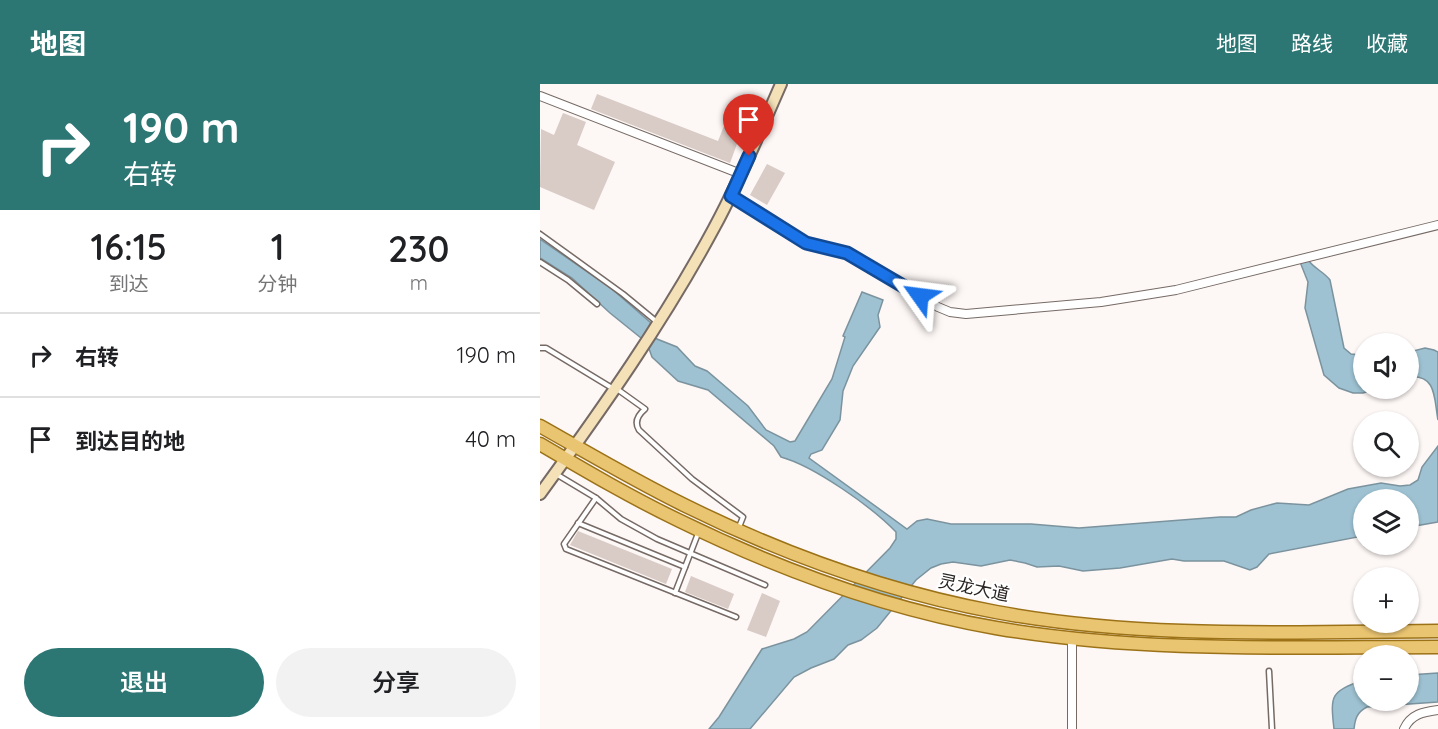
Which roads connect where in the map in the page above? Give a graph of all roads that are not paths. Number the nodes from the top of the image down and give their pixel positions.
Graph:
1 (781, 84) edge
2 (540, 96) edge
3 (741, 174) junction
4 (731, 196) junction
5 (1438, 225) edge
6 (540, 234) edge
7 (540, 262) edge
8 (597, 304) dead end
9 (657, 323) junction
10 (540, 348) edge
11 (615, 389) junction
12 (540, 426) edge
13 (540, 444) edge
14 (575, 446) junction
15 (566, 459) junction
16 (555, 473) junction
17 (540, 494) edge
18 (596, 498) junction
19 (578, 523) junction
20 (737, 530) junction
21 (700, 531) junction
22 (691, 553) junction
23 (685, 567) junction
24 (765, 585) dead end
25 (675, 593) junction
26 (736, 617) dead end
27 (1438, 632) edge
28 (1072, 638) junction
29 (1438, 647) edge
30 (1269, 671) dead end
31 (1438, 710) edge
32 (1072, 729) edge
33 (1272, 729) edge
34 (1404, 729) edge

1 - 3 main road
2 - 3 street
3 - 4 main road
4 - 5 street
4 - 9 main road
6 - 9 lane
7 - 8 lane
9 - 11 main road
10 - 11 lane
11 - 14 main road
11 - 20 lane
12 - 14 main road, 灵龙大道
13 - 15 main road, 灵龙大道
14 - 15 main road
14 - 20 main road, 灵龙大道
15 - 16 main road
15 - 21 main road, 灵龙大道
16 - 17 main road
16 - 18 lane
18 - 19 lane
18 - 22 lane
19 - 23 lane
19 - 25 lane
20 - 27 main road, 灵龙大道
21 - 22 lane
21 - 28 main road, 灵龙大道
22 - 23 lane
22 - 24 lane
23 - 25 lane
25 - 26 lane
28 - 29 main road, 灵龙大道
28 - 32 street
30 - 33 lane
31 - 34 street

